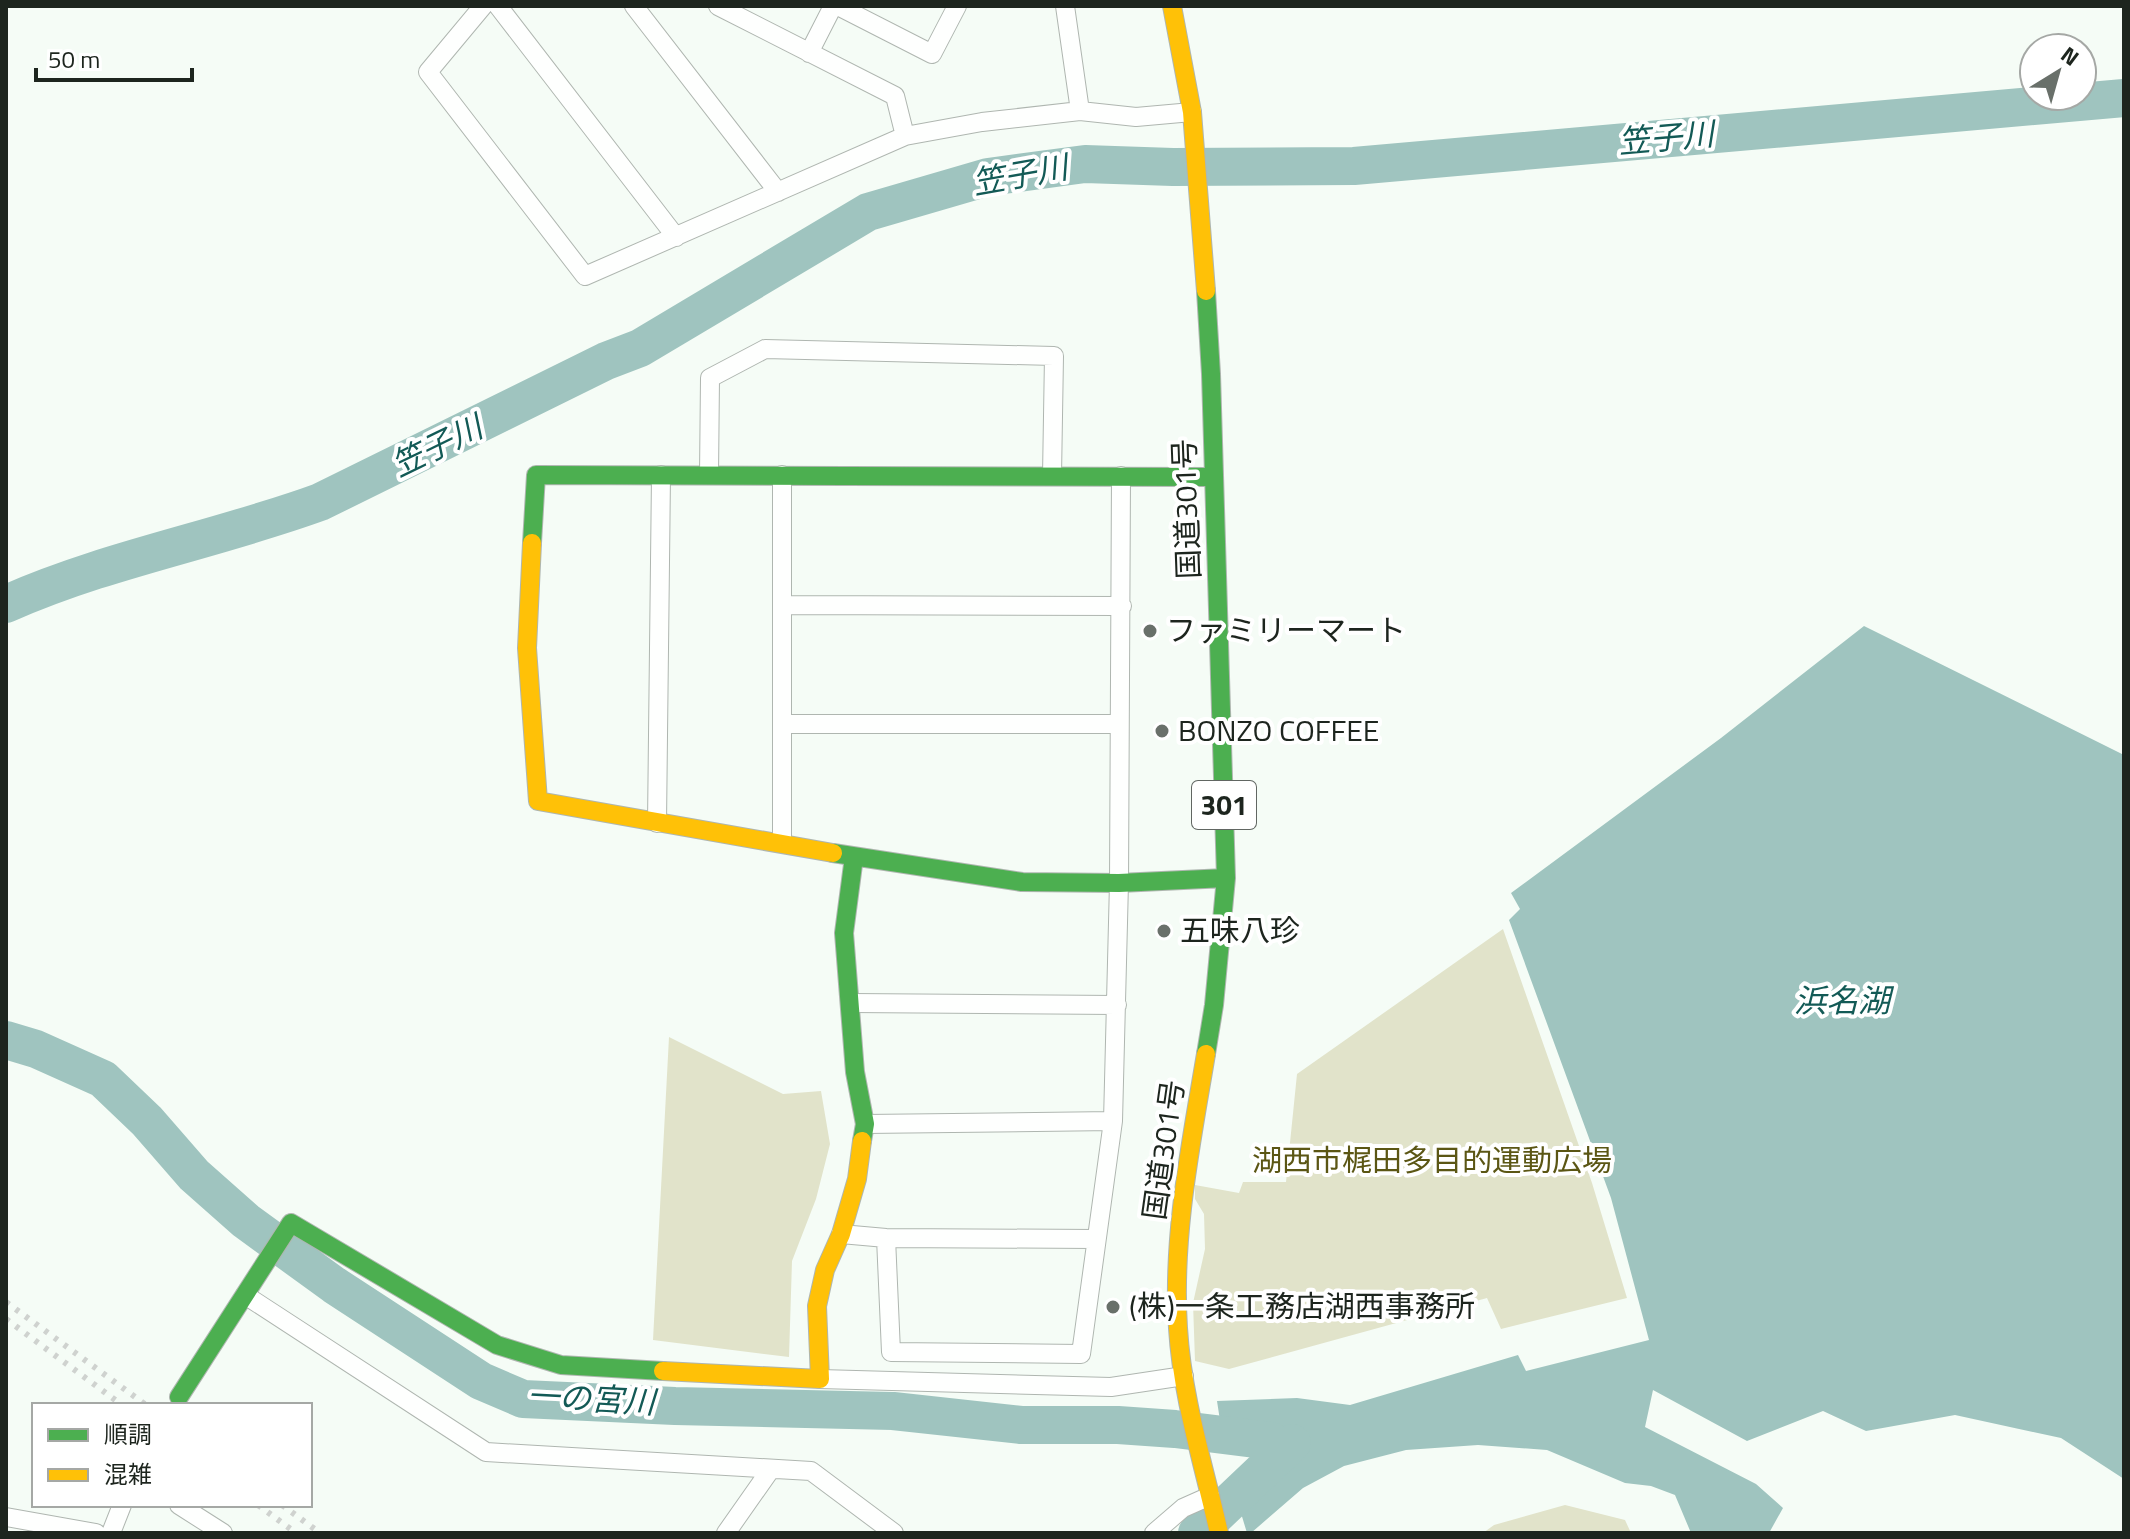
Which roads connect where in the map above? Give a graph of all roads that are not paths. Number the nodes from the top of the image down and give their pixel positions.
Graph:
1 (483, 6) edge
2 (498, 6) edge
3 (634, 6) edge
4 (718, 6) edge
5 (835, 6) edge
6 (957, 6) edge
7 (1065, 6) edge
8 (1172, 6) edge
9 (809, 53) junction
10 (1080, 111) junction
11 (1193, 120) junction
12 (905, 136) junction
13 (778, 192) junction
14 (676, 237) junction
15 (661, 475) junction
16 (709, 475) junction
17 (782, 475) junction
18 (1052, 476) junction
19 (1121, 476) junction
20 (1213, 477) junction
21 (783, 605) junction
22 (1122, 606) junction
23 (783, 724) junction
24 (1119, 724) junction
25 (657, 823) junction
26 (782, 843) junction
27 (854, 857) junction
28 (1226, 878) junction
29 (1119, 883) junction
30 (851, 1003) junction
31 (1117, 1005) junction
32 (1113, 1121) junction
33 (865, 1124) junction
34 (841, 1234) junction
35 (886, 1238) junction
36 (1096, 1239) junction
37 (245, 1295) junction
38 (1184, 1376) junction
39 (820, 1379) junction
40 (179, 1397) dead end
41 (771, 1469) junction
42 (1211, 1501) junction
43 (121, 1507) edge
44 (182, 1507) edge
45 (6, 1517) edge
46 (96, 1533) edge
47 (111, 1533) edge
48 (223, 1533) edge
49 (726, 1533) edge
50 (894, 1533) edge
51 (1154, 1533) edge
52 (1219, 1533) edge

1 - 14 street
2 - 14 street
3 - 13 street
4 - 9 street
5 - 6 street
5 - 9 street
7 - 10 street
8 - 11 main road, 国道301号 / 301
9 - 12 street
10 - 11 street
10 - 12 street
11 - 20 main road, 国道301号 / 301
12 - 13 street
13 - 14 street
15 - 16 main road
15 - 25 street
15 - 25 main road
16 - 17 main road
16 - 18 street
17 - 18 main road
17 - 21 street
18 - 19 main road
19 - 20 main road
19 - 22 street
20 - 28 main road, 国道301号 / 301
21 - 22 street
21 - 23 street
22 - 24 street
23 - 24 street
23 - 26 street
24 - 29 street
25 - 26 main road
26 - 27 main road
27 - 29 main road
27 - 30 main road
28 - 29 main road
28 - 38 main road, 国道301号 / 301
29 - 31 street
30 - 31 street
30 - 33 main road
31 - 32 street
32 - 33 street
32 - 36 street
33 - 34 main road
34 - 35 street
34 - 39 main road
35 - 36 street
35 - 36 street
37 - 39 main road
37 - 40 main road
37 - 41 street
38 - 39 street
38 - 42 main road, 国道301号 / 301
41 - 49 street
41 - 50 street
42 - 51 street
42 - 52 main road, 国道301号 / 301
43 - 47 street
44 - 48 street
45 - 46 street

